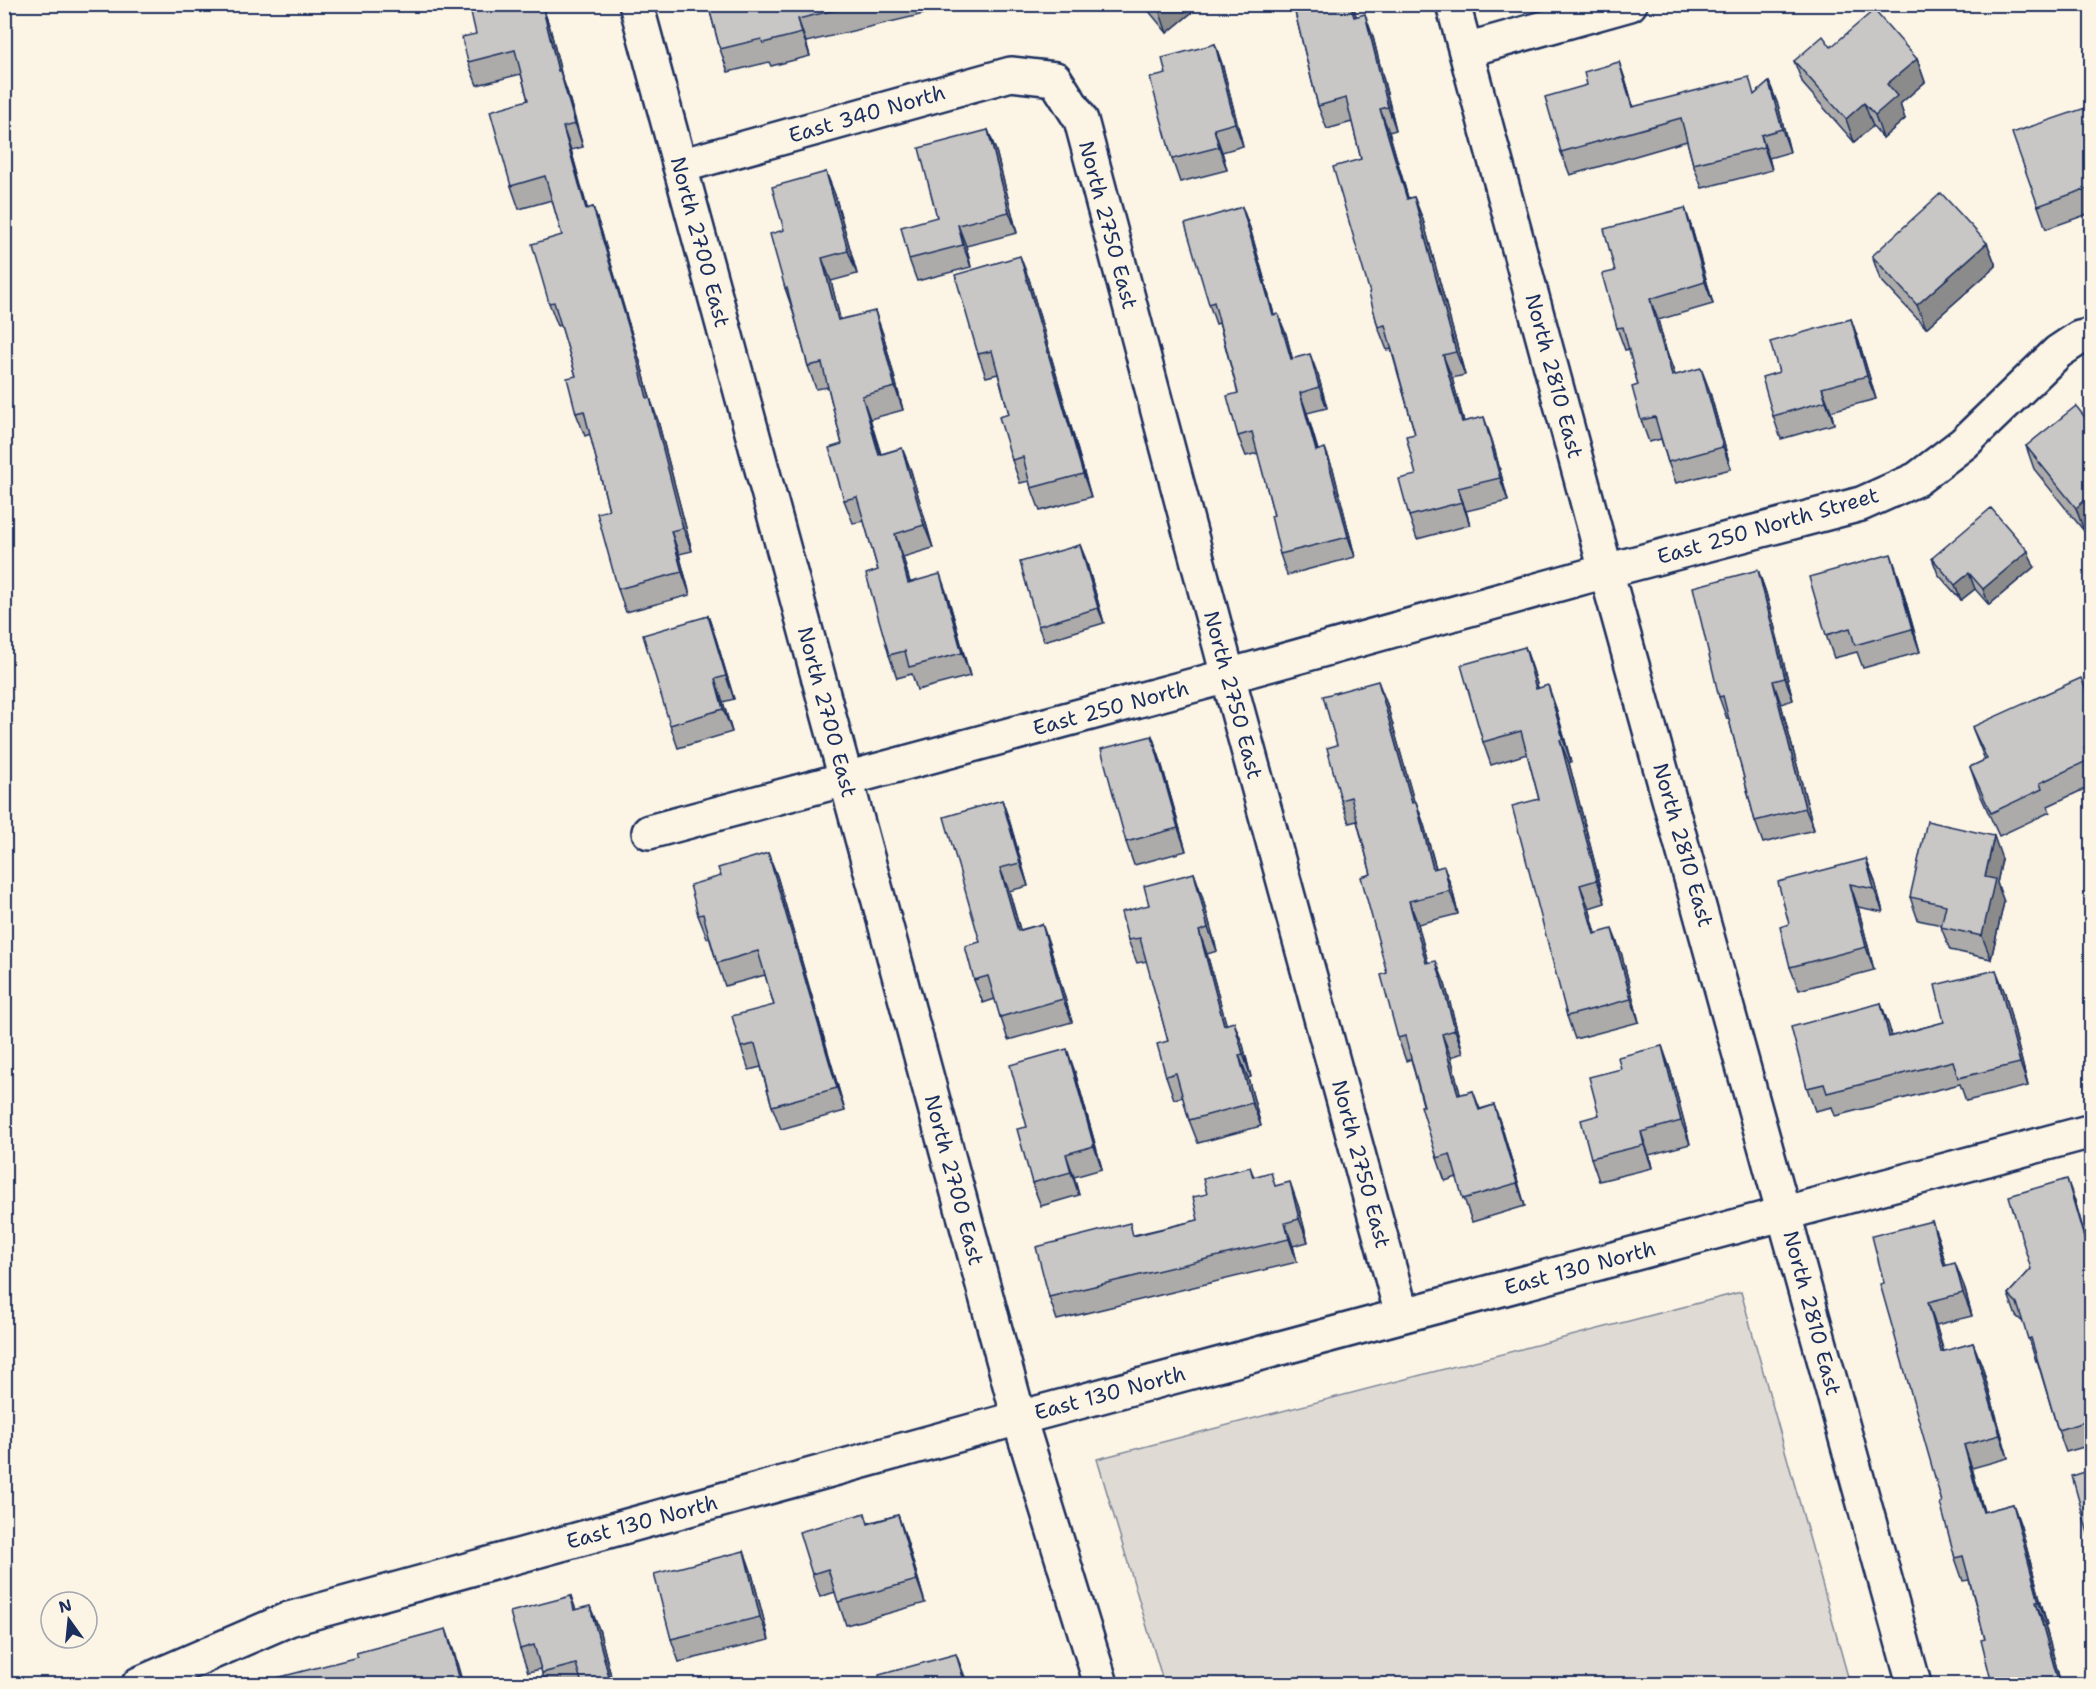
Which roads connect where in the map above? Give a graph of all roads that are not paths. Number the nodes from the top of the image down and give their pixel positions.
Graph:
1 (636, 4) edge
2 (1453, 4) edge
3 (1630, 4) edge
4 (1466, 50) junction
5 (1055, 79) joint
6 (680, 166) junction
7 (2091, 336) edge
8 (1606, 571) junction
9 (1228, 676) junction
10 (845, 779) junction
11 (649, 832) dead end
12 (2091, 1131) edge
13 (1785, 1213) junction
14 (1402, 1315) junction
15 (1019, 1418) junction
16 (144, 1684) edge
17 (1101, 1684) edge
18 (1914, 1684) edge

1 - 6 street, North 2700 East
2 - 4 street, North 2810 East
3 - 4 street
4 - 8 street, North 2810 East
5 - 6 street, East 340 North
5 - 9 street, North 2750 East
6 - 10 street, North 2700 East
7 - 8 street, East 250 North Street
8 - 9 street, East 250 North
8 - 13 street, North 2810 East
9 - 10 street, East 250 North
9 - 14 street, North 2750 East
10 - 11 street, East 250 North
10 - 15 street, North 2700 East
12 - 13 street, East 130 North
13 - 14 street, East 130 North
13 - 18 street, North 2810 East
14 - 15 street, East 130 North
15 - 16 street, East 130 North
15 - 17 street, North 2700 East

